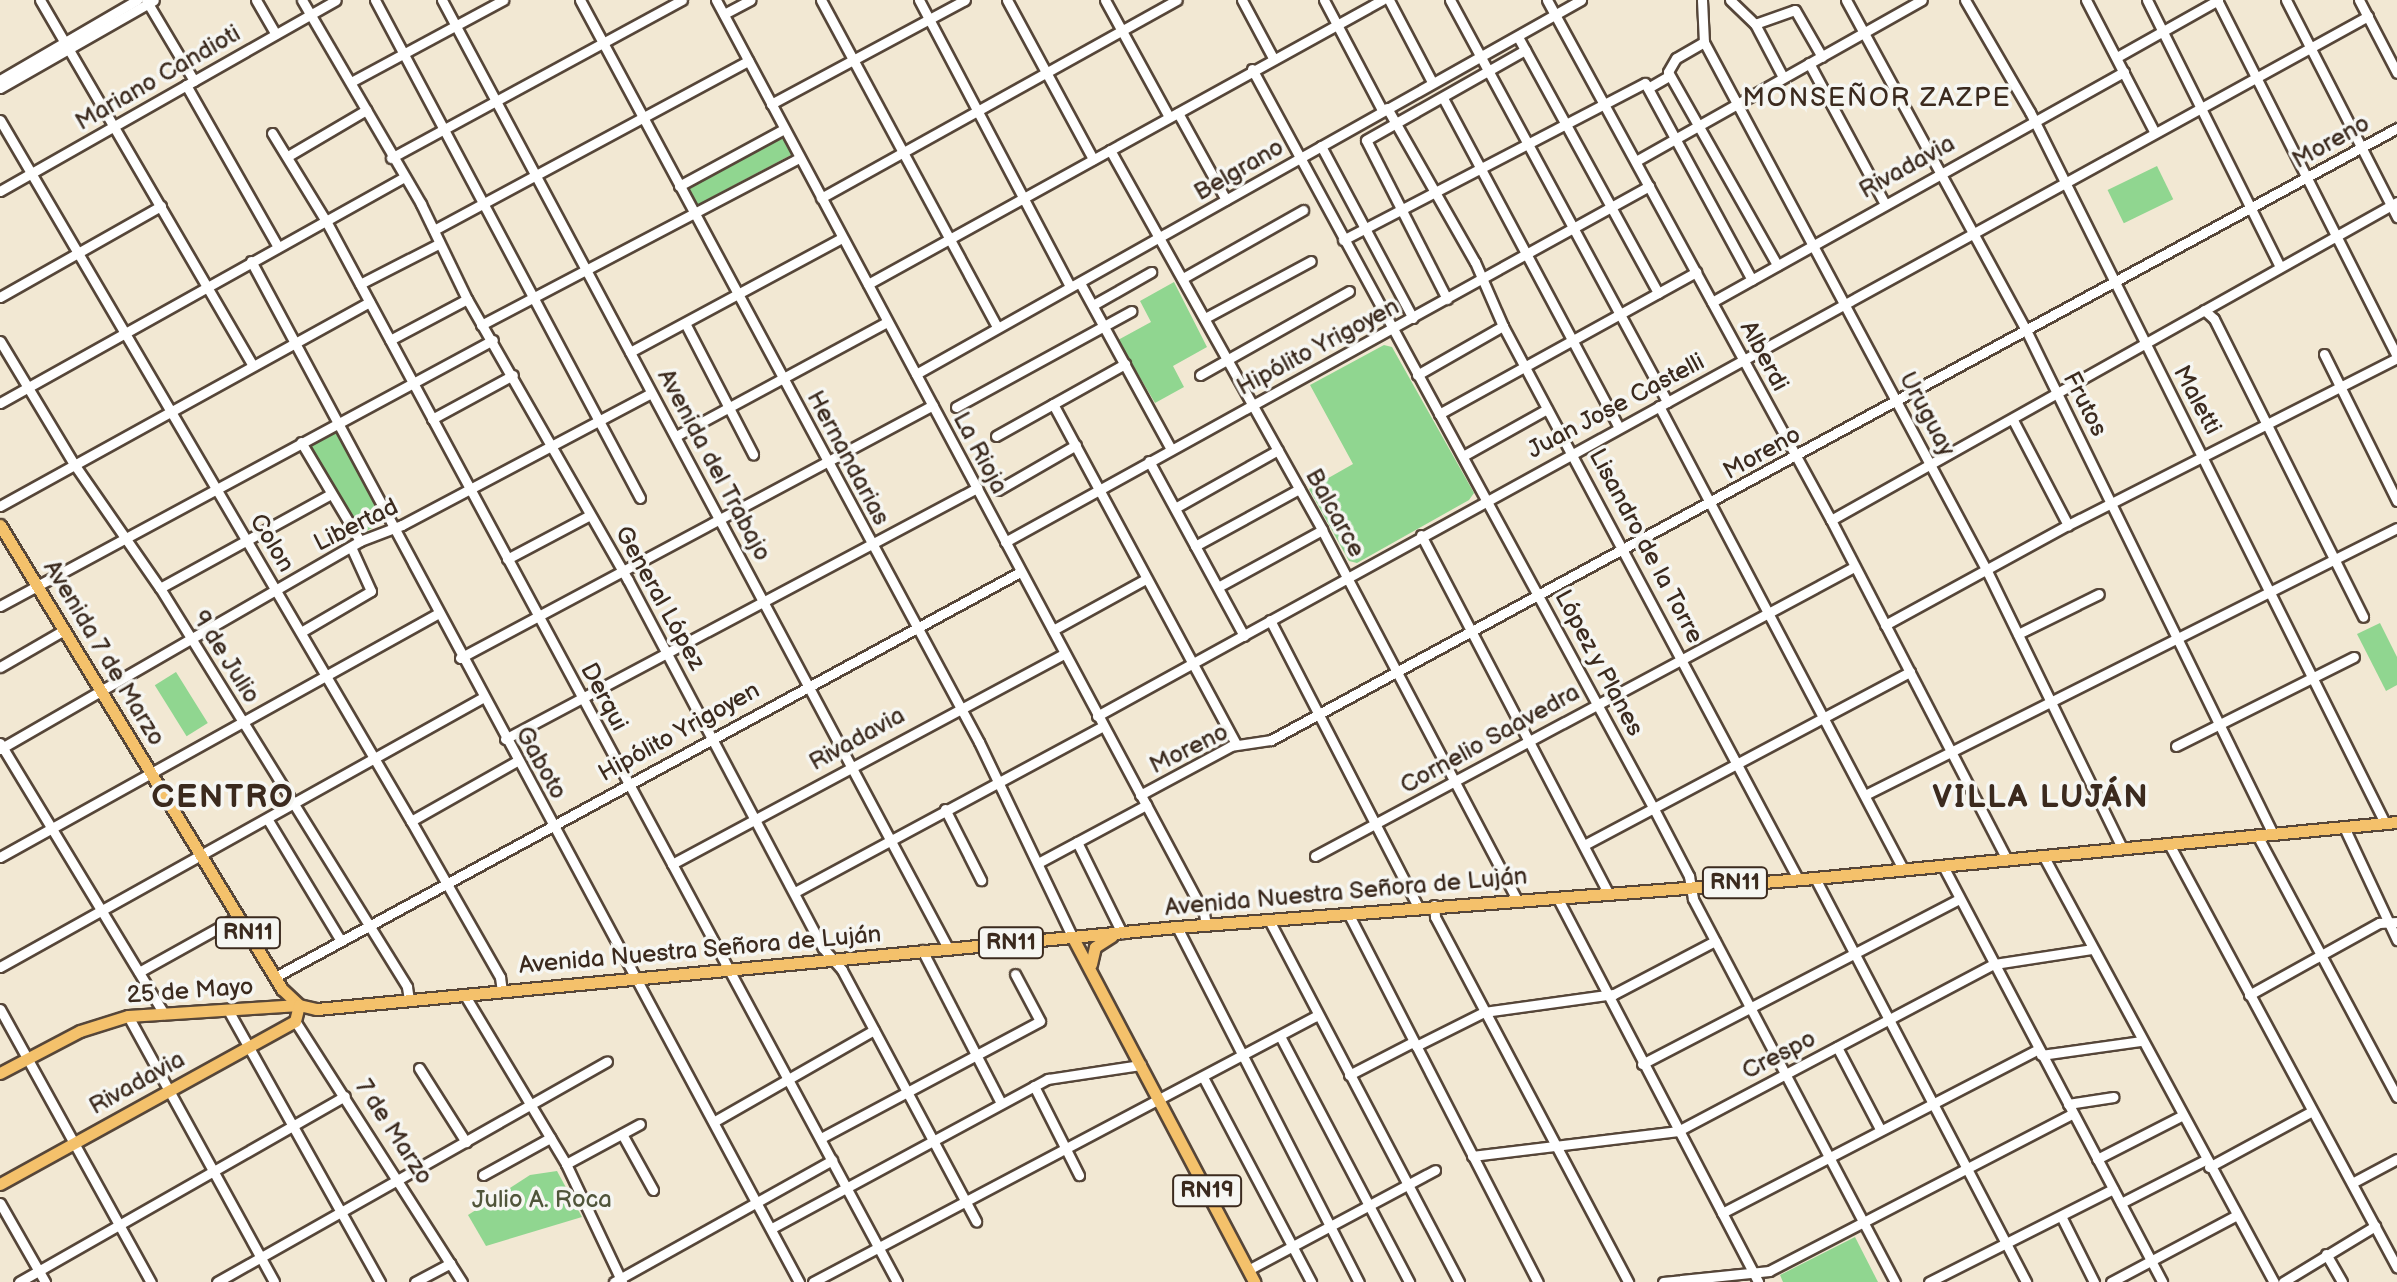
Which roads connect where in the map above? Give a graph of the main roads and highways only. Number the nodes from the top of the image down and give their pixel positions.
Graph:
1 (0, 525) edge
2 (2391, 823) edge
3 (1119, 934) junction
4 (1073, 938) junction
5 (1091, 965) junction
6 (299, 1005) junction
7 (1121, 1027) junction
8 (0, 1073) edge
9 (0, 1184) edge
10 (1254, 1282) edge

1 - 6 main road, Avenida 7 de Marzo / RN11
2 - 3 main road, Avenida Nuestra Señora de Luján / RN11
3 - 4 main road, Avenida Nuestra Señora de Luján / RN11
3 - 5 main road
4 - 5 main road, RN19
4 - 6 main road, Avenida Nuestra Señora de Luján / RN11
4 - 7 main road, RN19
5 - 7 main road, RN19
6 - 8 main road, 25 de Mayo
6 - 9 main road, Rivadavia
7 - 10 main road, RN19

